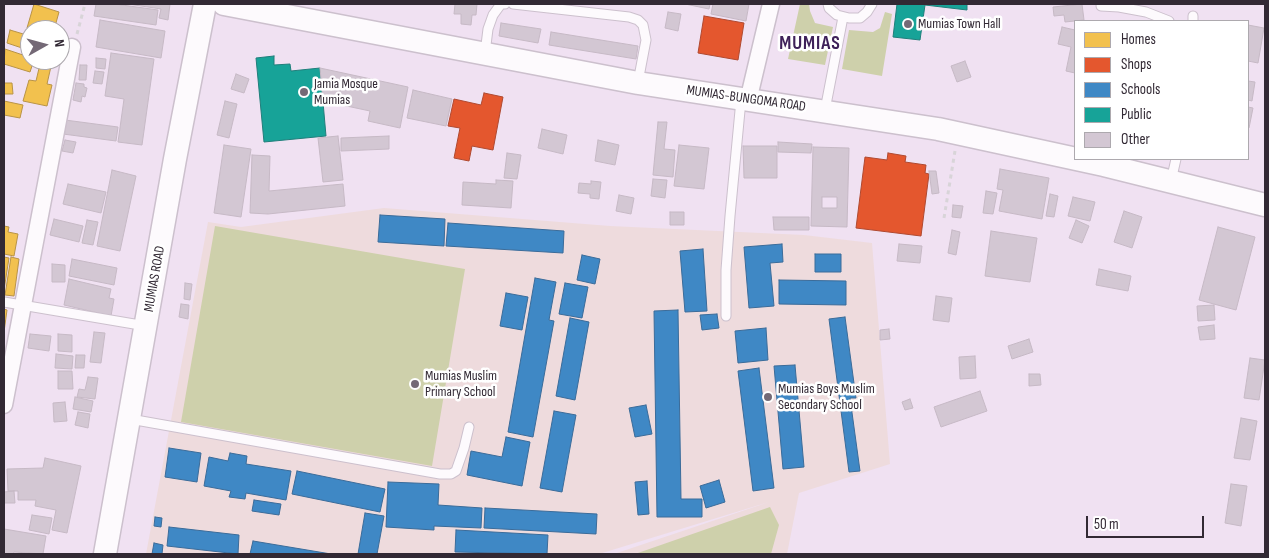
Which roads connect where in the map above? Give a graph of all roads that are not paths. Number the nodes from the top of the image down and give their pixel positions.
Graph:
1 (204, 4) edge
2 (224, 4) edge
3 (505, 4) edge
4 (513, 4) edge
5 (771, 4) edge
6 (828, 4) edge
7 (872, 4) edge
8 (1101, 6) dead end
9 (843, 17) junction
10 (1166, 20) edge
11 (72, 47) road end
12 (485, 54) junction
13 (638, 83) junction
14 (744, 100) junction
15 (825, 111) junction
16 (1074, 160) edge
17 (1075, 160) edge
18 (1176, 160) edge
19 (1171, 182) junction
20 (1265, 205) edge
21 (4, 302) edge
22 (22, 305) junction
23 (726, 316) dead end
24 (146, 326) junction
25 (4, 405) edge
26 (130, 419) junction
27 (469, 427) dead end
28 (105, 554) edge

1 - 24 street, MUMIAS ROAD
2 - 12 street, MUMIAS-BUNGOMA ROAD
3 - 12 lane
4 - 13 lane
5 - 14 street
6 - 9 lane
7 - 9 lane
8 - 10 lane
9 - 15 lane
11 - 22 street
12 - 13 street, MUMIAS-BUNGOMA ROAD
13 - 14 street, MUMIAS-BUNGOMA ROAD
14 - 15 street, MUMIAS-BUNGOMA ROAD
14 - 23 lane
15 - 16 street, MUMIAS-BUNGOMA ROAD
17 - 19 street, MUMIAS-BUNGOMA ROAD
18 - 19 lane
19 - 20 street, MUMIAS-BUNGOMA ROAD
21 - 22 lane
22 - 24 lane
22 - 25 street
24 - 26 street, MUMIAS ROAD
26 - 27 lane
26 - 28 street, MUMIAS ROAD

